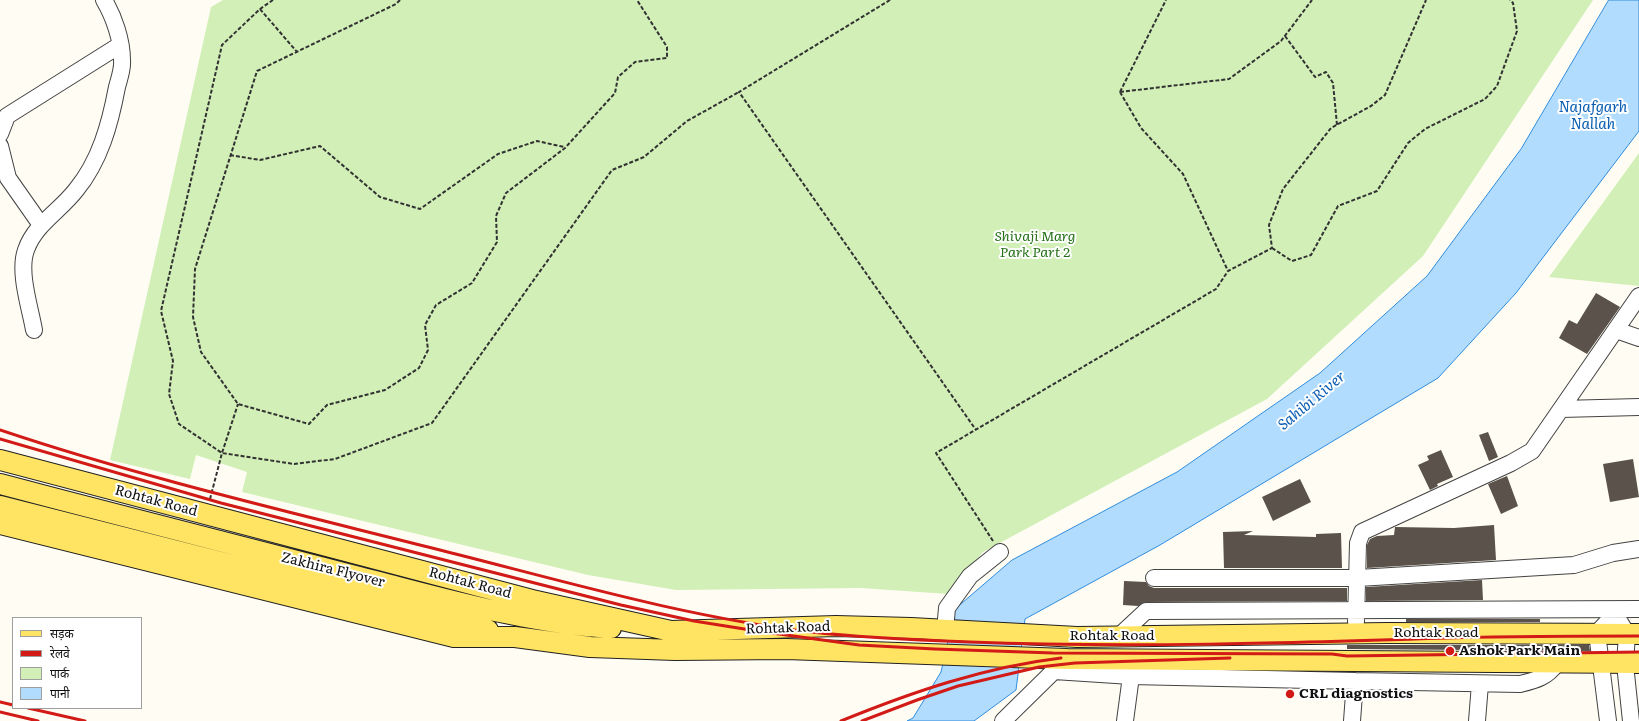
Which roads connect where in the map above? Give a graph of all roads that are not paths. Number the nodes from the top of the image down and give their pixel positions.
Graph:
1 (104, 0) edge
2 (120, 45) junction
3 (0, 134) edge
4 (0, 146) edge
5 (42, 225) junction
6 (1639, 296) edge
7 (34, 330) dead end
8 (1616, 330) junction
9 (1639, 338) edge
10 (1639, 407) edge
11 (1561, 409) junction
12 (0, 460) edge
13 (0, 484) edge
14 (0, 506) edge
15 (0, 524) edge
16 (1639, 549) edge
17 (1000, 552) road end
18 (1154, 578) dead end
19 (1358, 578) junction
20 (1639, 609) edge
21 (1357, 611) junction
22 (1615, 612) junction
23 (945, 630) junction
24 (671, 631) junction
25 (1597, 633) junction
26 (1356, 634) junction
27 (1633, 634) edge
28 (515, 637) junction
29 (1118, 637) junction
30 (1557, 663) junction
31 (1600, 663) junction
32 (1060, 665) junction
33 (1632, 672) edge
34 (1131, 676) junction
35 (1355, 681) junction
36 (1480, 684) junction
37 (1003, 721) edge
38 (1125, 721) edge
39 (1352, 721) edge
40 (1477, 721) edge
41 (1608, 721) edge
42 (1631, 721) edge

1 - 2 street
2 - 3 street
2 - 5 street
4 - 5 street
5 - 7 street
6 - 8 street
8 - 9 street
8 - 11 street
10 - 11 street
11 - 19 street
12 - 24 main road, Rohtak Road
13 - 24 main road, Zakhira Flyover
14 - 28 main road, Zakhira Flyover
15 - 28 main road, Rohtak Road
16 - 19 street
17 - 23 street
18 - 19 street
19 - 21 street
20 - 22 street
21 - 22 street
21 - 26 street
21 - 29 street
22 - 25 street
22 - 27 street
23 - 24 main road, Rohtak Road
23 - 29 main road, Rohtak Road
25 - 26 main road, Rohtak Road
25 - 27 main road, Rohtak Road
25 - 31 street
26 - 29 main road, Rohtak Road
27 - 33 street
28 - 32 main road, Rohtak Road
30 - 31 main road, Rohtak Road
30 - 32 main road, Rohtak Road
30 - 36 street
31 - 33 main road, Rohtak Road
31 - 41 street
32 - 34 street
32 - 37 street
33 - 42 street
34 - 35 street
34 - 38 street
35 - 36 street
35 - 39 street
36 - 40 street

